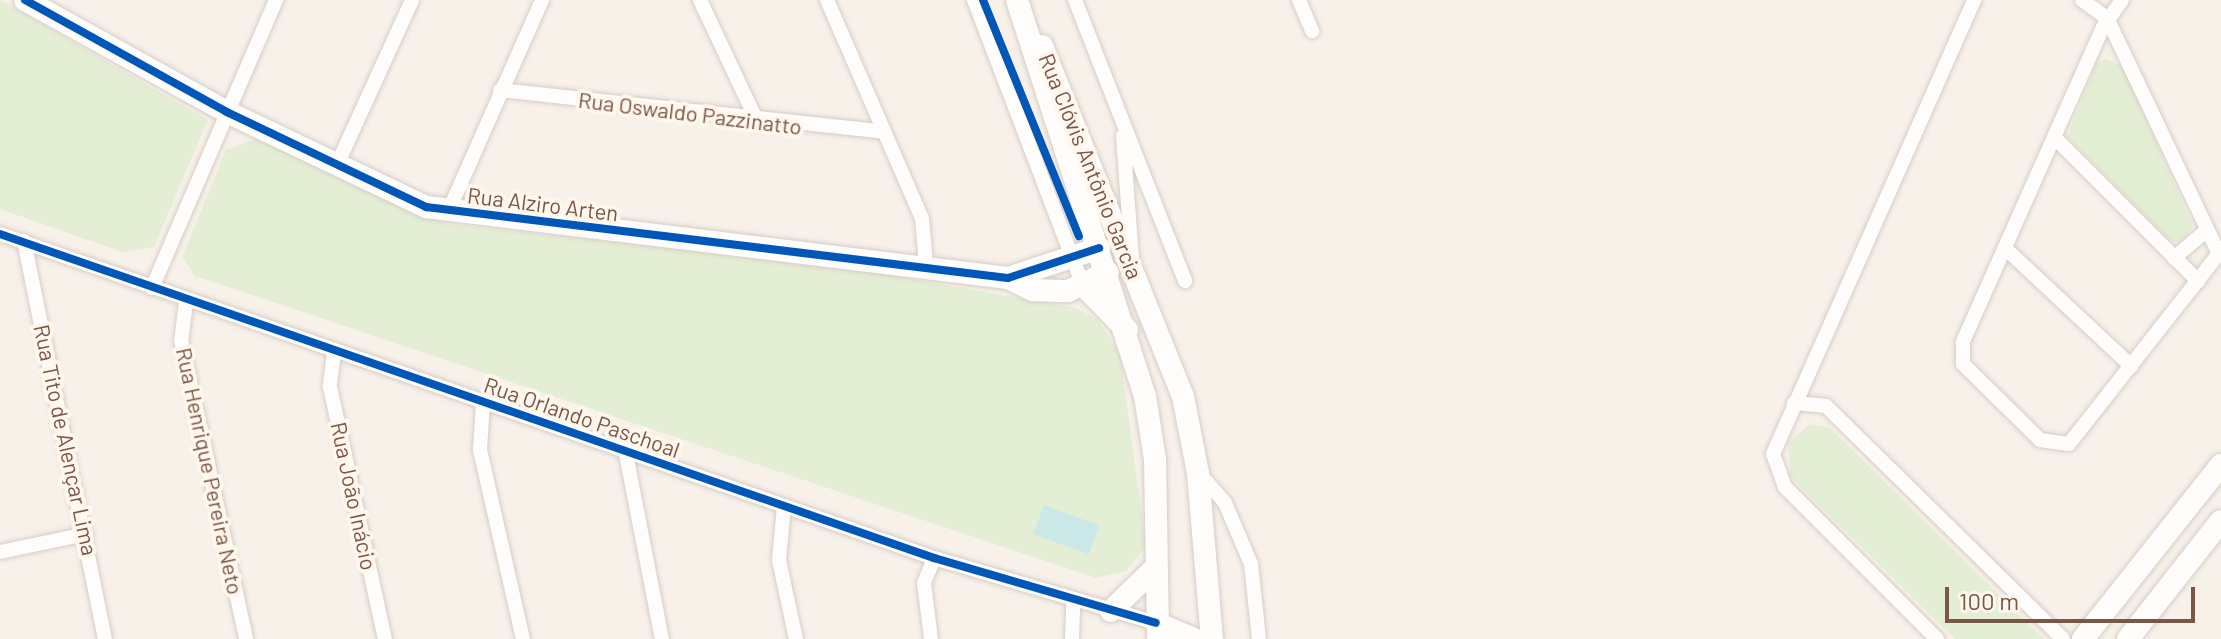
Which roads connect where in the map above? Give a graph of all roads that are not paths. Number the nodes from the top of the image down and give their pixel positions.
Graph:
1 (25, 0) edge
2 (412, 0) edge
3 (542, 0) edge
4 (692, 0) edge
5 (700, 0) edge
6 (827, 0) edge
7 (974, 0) edge
8 (1017, 0) edge
9 (1299, 0) edge
10 (1974, 0) edge
11 (2082, 0) edge
12 (2122, 0) edge
13 (275, 1) edge
14 (1077, 2) edge
15 (2107, 18) junction
16 (1029, 29) junction
17 (1312, 31) dead end
18 (500, 90) junction
19 (1112, 90) junction
20 (227, 112) junction
21 (758, 123) junction
22 (880, 131) junction
23 (2054, 137) junction
24 (336, 167) junction
25 (449, 210) junction
26 (2207, 230) junction
27 (0, 234) edge
28 (24, 241) junction
29 (2005, 248) junction
30 (2220, 252) edge
31 (2174, 258) junction
32 (1073, 260) junction
33 (1116, 260) junction
34 (926, 265) junction
35 (2209, 266) junction
36 (2221, 277) edge
37 (1008, 278) junction
38 (1185, 281) dead end
39 (2198, 281) junction
40 (1083, 285) junction
41 (152, 288) junction
42 (186, 302) junction
43 (1131, 334) junction
44 (334, 352) junction
45 (2131, 366) junction
46 (483, 403) junction
47 (1794, 403) junction
48 (625, 449) junction
49 (2221, 465) edge
50 (1198, 473) junction
51 (784, 506) junction
52 (2221, 521) edge
53 (86, 534) junction
54 (0, 552) edge
55 (934, 558) junction
56 (1155, 568) junction
57 (1073, 601) junction
58 (1111, 611) junction
59 (1157, 631) edge
60 (105, 639) edge
61 (246, 639) edge
62 (385, 639) edge
63 (523, 639) edge
64 (662, 639) edge
65 (796, 639) edge
66 (931, 639) edge
67 (1072, 639) edge
68 (1194, 639) edge
69 (1212, 639) edge
70 (1259, 639) edge
71 (1937, 639) edge
72 (2063, 639) edge
73 (2083, 639) edge
74 (2128, 639) edge

1 - 20 street, Rua Alziro Arten
2 - 24 street
3 - 18 street
4 - 5 street
5 - 21 street
6 - 22 street
7 - 32 street
8 - 16 street
9 - 17 street
10 - 47 street
11 - 15 street
12 - 15 street
13 - 20 street
14 - 19 street
15 - 23 street
15 - 26 street
16 - 33 street, Rua Clóvis Antônio Garcia
16 - 33 street, Rua Clóvis Antônio Garcia
18 - 21 street, Rua Oswaldo Pazzinatto
18 - 25 street
19 - 33 street
19 - 38 street
20 - 24 street, Rua Alziro Arten
20 - 41 street
21 - 22 street, Rua Oswaldo Pazzinatto
22 - 34 street
23 - 29 street
23 - 31 street
24 - 25 street, Rua Alziro Arten
25 - 34 street, Rua Alziro Arten
26 - 30 street
26 - 31 street
27 - 28 street, Rua Orlando Paschoal
28 - 41 street, Rua Orlando Paschoal
28 - 53 street, Rua Tito de Alençar Lima
29 - 45 street
29 - 45 street
30 - 35 street
31 - 39 street
32 - 33 street, Rua Alziro Arten
32 - 37 street, Rua Alziro Arten
32 - 40 street
33 - 40 street, Rua Alziro Arten
33 - 43 street, Rua Clóvis Antônio Garcia
33 - 50 street, Rua Clóvis Antônio Garcia
34 - 37 street, Rua Alziro Arten
35 - 36 street
35 - 39 street
37 - 40 street, Rua Alziro Arten
39 - 45 street
40 - 43 street
41 - 42 street, Rua Orlando Paschoal
42 - 44 street, Rua Orlando Paschoal
42 - 61 street, Rua Henrique Pereira Neto
43 - 56 street, Rua Clóvis Antônio Garcia
44 - 46 street, Rua Orlando Paschoal
44 - 62 street, Rua João Inácio
46 - 48 street, Rua Orlando Paschoal
46 - 63 street
47 - 71 street
47 - 72 street
48 - 51 street, Rua Orlando Paschoal
48 - 64 street
49 - 73 street
50 - 69 street, Rua Clóvis Antônio Garcia
50 - 70 street
51 - 55 street, Rua Orlando Paschoal
51 - 65 street
52 - 74 street
53 - 54 street
53 - 60 street, Rua Tito de Alençar Lima
55 - 57 street, Rua Orlando Paschoal
55 - 66 street
56 - 58 street
56 - 59 street, Rua Clóvis Antônio Garcia
57 - 58 street, Rua Orlando Paschoal
57 - 67 street
58 - 59 street, Rua Orlando Paschoal
59 - 68 street

